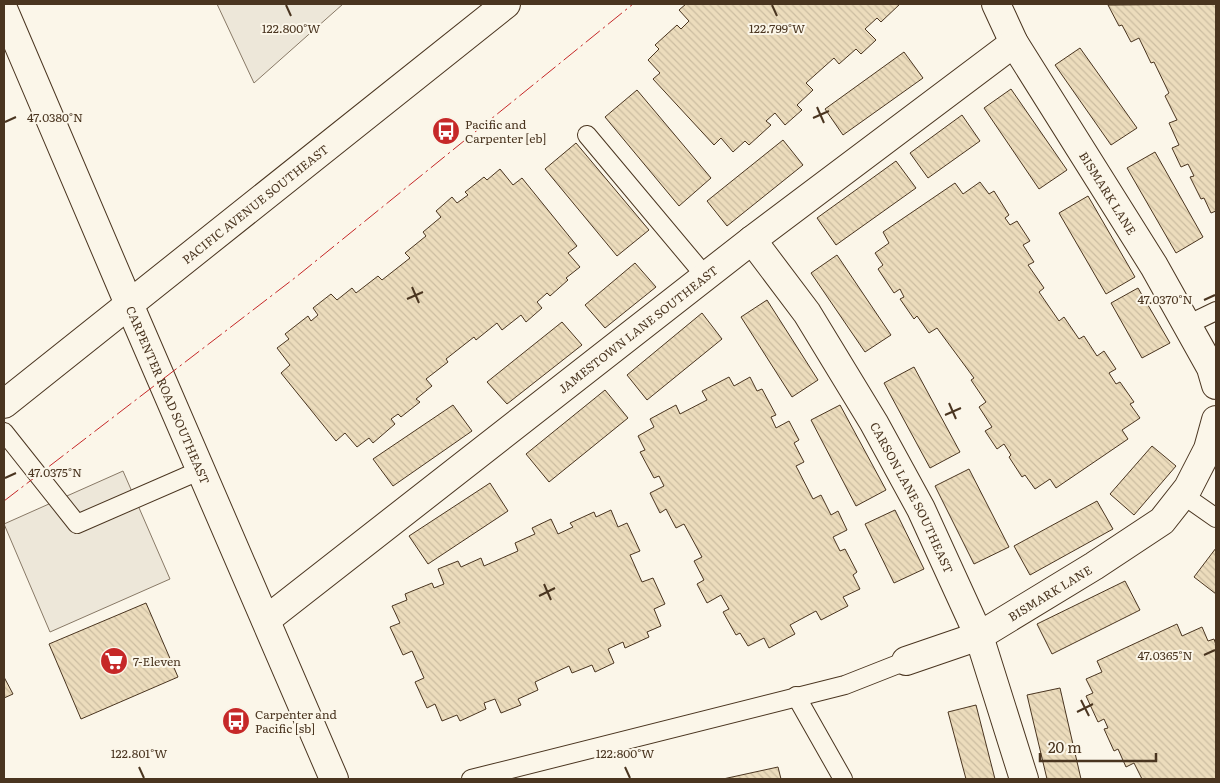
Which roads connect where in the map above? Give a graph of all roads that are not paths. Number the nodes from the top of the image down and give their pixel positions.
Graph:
1 (506, 4) edge
2 (996, 4) edge
3 (4, 10) edge
4 (1014, 43) junction
5 (587, 135) dead end
6 (752, 240) junction
7 (706, 277) junction
8 (128, 304) junction
9 (1216, 311) edge
10 (1187, 326) junction
11 (1216, 385) edge
12 (4, 404) edge
13 (1216, 420) edge
14 (4, 432) edge
15 (201, 470) junction
16 (1183, 494) junction
17 (1216, 518) edge
18 (266, 620) junction
19 (979, 636) junction
20 (906, 661) joint
21 (796, 696) junction
22 (334, 779) edge
23 (470, 779) edge
24 (843, 779) edge
25 (1024, 779) edge

1 - 8 street, PACIFIC AVENUE SOUTHEAST
2 - 4 street, BISMARK LANE
3 - 8 street, CARPENTER ROAD SOUTHEAST
4 - 6 street, JAMESTOWN LANE SOUTHEAST
4 - 10 street, BISMARK LANE
5 - 7 lane
6 - 7 street, JAMESTOWN LANE SOUTHEAST
6 - 19 street, CARSON LANE SOUTHEAST
7 - 18 street, JAMESTOWN LANE SOUTHEAST
8 - 12 street, PACIFIC AVENUE SOUTHEAST
8 - 15 street, CARPENTER ROAD SOUTHEAST
9 - 10 lane
10 - 11 street, BISMARK LANE
13 - 16 street, BISMARK LANE
14 - 15 lane
15 - 18 street, CARPENTER ROAD SOUTHEAST
16 - 17 lane
16 - 19 street, BISMARK LANE
18 - 22 street, CARPENTER ROAD SOUTHEAST
19 - 20 street, BISMARK LANE
19 - 25 street, CARSON LANE SOUTHEAST
20 - 21 lane
21 - 23 lane
21 - 24 lane

